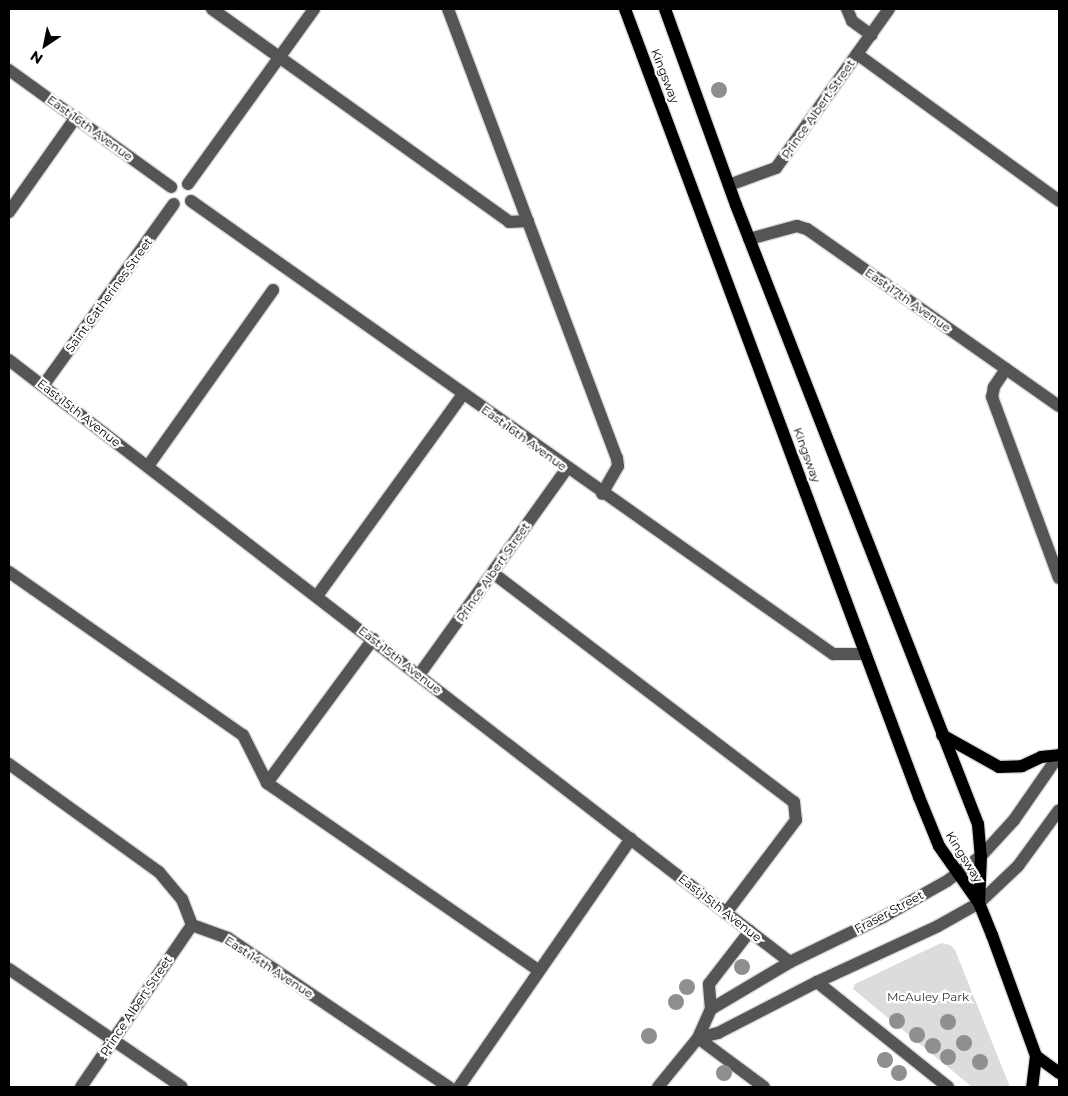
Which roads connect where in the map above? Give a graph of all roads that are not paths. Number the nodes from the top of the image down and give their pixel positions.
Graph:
1 (212, 9) edge
2 (314, 9) edge
3 (448, 9) edge
4 (625, 9) edge
5 (665, 9) edge
6 (847, 9) edge
7 (889, 9) edge
8 (871, 34) junction
9 (857, 54) junction
10 (280, 57) junction
11 (9, 70) edge
12 (76, 117) junction
13 (188, 184) junction
14 (729, 185) junction
15 (171, 187) junction
16 (191, 201) junction
17 (1059, 201) edge
18 (174, 204) junction
19 (9, 212) edge
20 (528, 221) junction
21 (749, 239) junction
22 (274, 290) dead end
23 (9, 361) edge
24 (1006, 369) junction
25 (43, 386) junction
26 (463, 394) junction
27 (1059, 406) edge
28 (148, 466) junction
29 (566, 468) junction
30 (602, 494) junction
31 (9, 572) edge
32 (493, 573) junction
33 (1059, 578) edge
34 (317, 596) junction
35 (373, 639) junction
36 (865, 654) junction
37 (420, 675) junction
38 (942, 734) junction
39 (1059, 755) edge
40 (9, 764) edge
41 (267, 783) junction
42 (1058, 815) edge
43 (631, 838) junction
44 (981, 856) junction
45 (956, 875) junction
46 (979, 903) junction
47 (726, 913) junction
48 (192, 925) junction
49 (750, 931) junction
50 (790, 962) junction
51 (9, 969) edge
52 (538, 970) junction
53 (817, 982) junction
54 (711, 1008) junction
55 (698, 1038) junction
56 (113, 1040) junction
57 (1036, 1056) junction
58 (1059, 1074) edge
59 (81, 1087) edge
60 (182, 1087) edge
61 (449, 1087) edge
62 (460, 1087) edge
63 (658, 1087) edge
64 (764, 1087) edge
65 (948, 1087) edge
66 (1032, 1087) edge

1 - 10 street
2 - 10 street
3 - 20 street
4 - 36 main road, Kingsway
5 - 14 main road, Kingsway
6 - 8 street
7 - 8 street, Prince Albert Street
8 - 9 street, Prince Albert Street
9 - 14 street, Prince Albert Street
9 - 17 street
10 - 13 street
10 - 20 street
11 - 12 street, East 16th Avenue
12 - 15 street, East 16th Avenue
12 - 19 street
13 - 15 street
13 - 16 street
14 - 21 main road, Kingsway
15 - 18 street
16 - 18 street
16 - 26 street, East 16th Avenue
18 - 25 street, Saint Catherines Street
20 - 30 street
21 - 24 street, East 17th Avenue
21 - 38 main road, Kingsway
22 - 28 street
23 - 25 street, East 15th Avenue
24 - 27 street, East 17th Avenue
24 - 33 street
25 - 28 street, East 15th Avenue
26 - 29 street, East 16th Avenue
26 - 34 street
28 - 34 street, East 15th Avenue
29 - 30 street, East 16th Avenue
29 - 32 street, Prince Albert Street
30 - 36 street, East 16th Avenue
31 - 41 street
32 - 37 street, Prince Albert Street
32 - 47 street
34 - 35 street, East 15th Avenue
35 - 37 street, East 15th Avenue
35 - 41 street
36 - 45 main road, Kingsway
37 - 43 street, East 15th Avenue
38 - 39 main road
38 - 44 main road, Kingsway
39 - 44 street, Fraser Street
40 - 48 street
41 - 52 street
42 - 46 street
43 - 47 street, East 15th Avenue
43 - 52 street
44 - 45 street, Fraser Street
44 - 46 main road, Kingsway
45 - 46 main road, Kingsway
45 - 50 street, Fraser Street
46 - 53 street
46 - 57 main road, Kingsway
47 - 49 street, East 15th Avenue
48 - 56 street, Prince Albert Street
48 - 61 street, East 14th Avenue
49 - 50 street, East 15th Avenue
49 - 54 street
50 - 54 street, Fraser Street
51 - 56 street
52 - 62 street
53 - 55 street
53 - 65 street
54 - 55 street
55 - 63 street
55 - 64 street
56 - 59 street, Prince Albert Street
56 - 60 street
57 - 58 main road
57 - 66 main road, Kingsway

